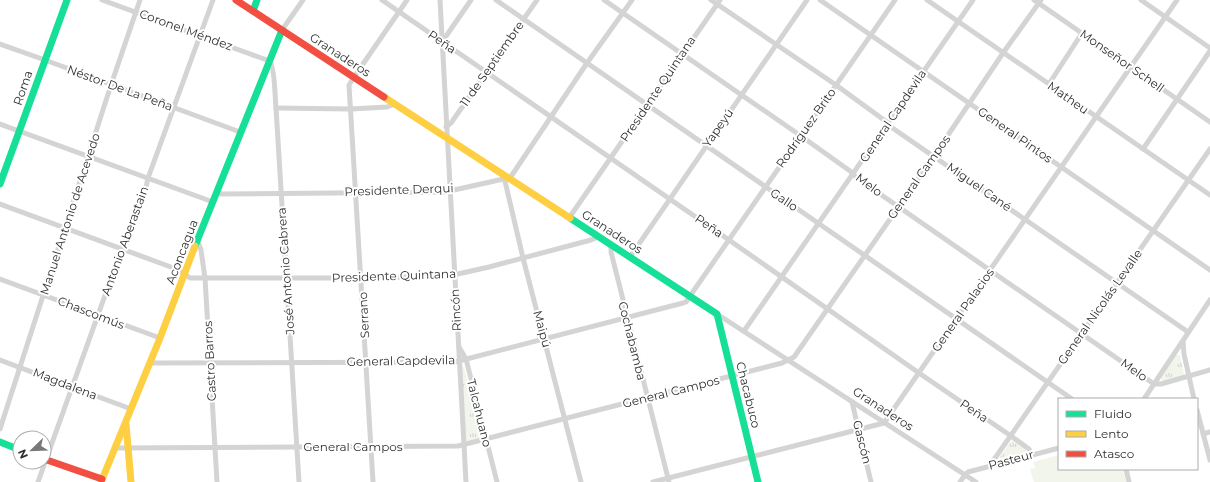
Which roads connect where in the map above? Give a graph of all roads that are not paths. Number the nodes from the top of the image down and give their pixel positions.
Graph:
1 (67, 0) edge
2 (102, 0) edge
3 (140, 0) edge
4 (213, 0) edge
5 (236, 0) edge
6 (257, 0) edge
7 (303, 0) edge
8 (382, 0) edge
9 (407, 0) edge
10 (440, 0) edge
11 (471, 0) edge
12 (496, 0) edge
13 (537, 0) edge
14 (604, 0) edge
15 (632, 0) edge
16 (711, 0) edge
17 (807, 0) edge
18 (820, 0) edge
19 (895, 0) edge
20 (927, 0) edge
21 (973, 0) edge
22 (1141, 0) edge
23 (1177, 0) edge
24 (1038, 1) edge
25 (718, 2) edge
26 (253, 11) junction
27 (136, 12) junction
28 (399, 12) junction
29 (623, 13) junction
30 (1165, 16) junction
31 (524, 19) junction
32 (958, 22) junction
33 (282, 30) junction
34 (1082, 33) junction
35 (200, 35) junction
36 (870, 35) junction
37 (442, 42) junction
38 (0, 44) edge
39 (776, 45) junction
40 (1210, 48) edge
41 (1210, 52) edge
42 (1003, 53) junction
43 (682, 54) junction
44 (45, 60) junction
45 (270, 61) junction
46 (587, 63) junction
47 (1131, 67) junction
48 (923, 72) junction
49 (486, 73) junction
50 (354, 77) junction
51 (1049, 84) junction
52 (111, 85) junction
53 (836, 85) junction
54 (742, 95) junction
55 (1177, 100) junction
56 (969, 103) junction
57 (395, 104) junction
58 (648, 105) junction
59 (174, 108) junction
60 (276, 108) junction
61 (350, 109) junction
62 (550, 117) junction
63 (1096, 117) junction
64 (1210, 122) edge
65 (0, 124) edge
66 (888, 124) junction
67 (446, 127) junction
68 (20, 131) junction
69 (240, 132) junction
70 (800, 136) junction
71 (447, 138) junction
72 (706, 146) junction
73 (1143, 149) junction
74 (1210, 149) edge
75 (89, 156) junction
76 (934, 156) junction
77 (610, 159) junction
78 (1061, 168) junction
79 (853, 174) junction
80 (506, 177) junction
81 (148, 178) junction
82 (1188, 180) junction
83 (0, 184) edge
84 (766, 187) junction
85 (449, 191) junction
86 (356, 192) junction
87 (216, 193) junction
88 (281, 193) junction
89 (1210, 195) edge
90 (670, 199) junction
91 (213, 202) junction
92 (0, 204) edge
93 (898, 207) junction
94 (570, 218) junction
95 (1025, 219) junction
96 (818, 223) junction
97 (65, 227) junction
98 (1153, 231) junction
99 (598, 236) junction
100 (729, 240) junction
101 (198, 242) junction
102 (611, 245) junction
103 (122, 248) junction
104 (865, 255) junction
105 (630, 257) junction
106 (523, 258) junction
107 (1210, 270) edge
108 (990, 271) junction
109 (185, 275) junction
110 (454, 276) junction
111 (781, 277) junction
112 (205, 278) junction
113 (286, 278) junction
114 (362, 278) junction
115 (0, 279) edge
116 (1117, 282) junction
117 (44, 295) junction
118 (690, 296) junction
119 (1210, 300) edge
120 (827, 309) junction
121 (718, 314) junction
122 (98, 316) junction
123 (626, 318) junction
124 (957, 319) junction
125 (744, 331) junction
126 (1188, 332) junction
127 (1082, 334) junction
128 (160, 338) junction
129 (544, 339) junction
130 (1183, 340) junction
131 (458, 346) junction
132 (466, 359) junction
133 (0, 360) edge
134 (459, 361) junction
135 (789, 361) junction
136 (292, 362) junction
137 (366, 362) junction
138 (150, 363) junction
139 (210, 363) junction
140 (20, 367) junction
141 (1210, 370) edge
142 (919, 373) junction
143 (732, 376) junction
144 (1188, 377) junction
145 (1048, 382) junction
146 (1154, 384) junction
147 (72, 387) junction
148 (647, 398) junction
149 (1071, 398) edge
150 (1145, 398) edge
151 (1194, 398) edge
152 (852, 402) junction
153 (131, 409) junction
154 (1198, 414) edge
155 (565, 419) junction
156 (126, 422) junction
157 (884, 423) junction
158 (0, 429) edge
159 (858, 430) junction
160 (1210, 432) edge
161 (1203, 434) junction
162 (1011, 436) junction
163 (485, 439) junction
164 (52, 440) edge
165 (0, 442) edge
166 (464, 445) junction
167 (12, 447) edge
168 (296, 447) junction
169 (371, 447) junction
170 (115, 448) junction
171 (128, 448) junction
172 (1058, 448) edge
173 (215, 449) junction
174 (1032, 455) junction
175 (752, 457) junction
176 (1210, 460) edge
177 (52, 462) edge
178 (992, 465) junction
179 (42, 470) edge
180 (1126, 470) edge
181 (965, 475) junction
182 (668, 480) edge
183 (101, 481) edge
184 (38, 482) edge
185 (131, 482) edge
186 (217, 482) edge
187 (299, 482) edge
188 (373, 482) edge
189 (466, 482) edge
190 (496, 482) edge
191 (581, 482) edge
192 (653, 482) edge
193 (758, 482) edge
194 (872, 482) edge
195 (960, 482) edge
196 (976, 482) edge
197 (1128, 482) edge

1 - 44 street, Roma
2 - 27 street, Coronel Méndez
3 - 27 street, Manuel Antonio de Acevedo
4 - 35 street, Antonio Aberastain
5 - 26 street, Granaderos
6 - 26 street
7 - 33 street
8 - 28 street, Peña
9 - 28 street
10 - 37 street, Rincón
11 - 37 street
12 - 31 street, Gallo
13 - 31 street, 11 de Septiembre
14 - 29 street, Melo
15 - 29 street
16 - 25 street, Miguel Cané
17 - 39 street, Yapeyú
18 - 36 street, General Pintos
19 - 36 street, Rodríguez Brito
20 - 32 street, Matheu
21 - 32 street, General Capdevila
22 - 30 street
23 - 30 street, General Palacios
24 - 34 street, Monseñor Schell
24 - 42 street, General Campos
25 - 39 street, Miguel Cané
25 - 43 street, Presidente Quintana
26 - 33 street, Granaderos
27 - 35 street, Coronel Méndez
27 - 52 street, Manuel Antonio de Acevedo
28 - 37 street, Peña
28 - 50 street
29 - 43 street, Melo
29 - 46 street
30 - 40 street
30 - 47 street, General Palacios
31 - 46 street, Gallo
31 - 49 street, 11 de Septiembre
32 - 42 street, Matheu
32 - 48 street, General Capdevila
33 - 45 street, Aconcagua
33 - 50 street, Granaderos
34 - 47 street, Monseñor Schell
34 - 51 street
35 - 45 street, Coronel Méndez
35 - 59 street, Antonio Aberastain
36 - 48 street, General Pintos
36 - 53 street, Rodríguez Brito
37 - 49 street, Peña
37 - 67 street, Rincón
38 - 44 street, Néstor De La Peña
39 - 53 street, Miguel Cané
39 - 54 street, Yapeyú
41 - 55 street
42 - 51 street, Matheu
42 - 56 street, General Campos
43 - 54 street, Melo
43 - 58 street, Presidente Quintana
44 - 52 street, Néstor De La Peña
44 - 68 street, Roma
45 - 60 street, José Antonio Cabrera
45 - 69 street, Aconcagua
46 - 58 street, Gallo
46 - 62 street
47 - 55 street, Monseñor Schell
47 - 63 street, General Palacios
48 - 56 street, General Pintos
48 - 66 street, General Capdevila
49 - 62 street, Peña
49 - 67 street, 11 de Septiembre
50 - 57 street, Granaderos
50 - 61 street, Serrano
51 - 63 street, Matheu
52 - 59 street, Néstor De La Peña
52 - 75 street, Manuel Antonio de Acevedo
53 - 66 street, Miguel Cané
53 - 70 street, Rodríguez Brito
54 - 70 street, Melo
54 - 72 street, Yapeyú
55 - 64 street, Monseñor Schell
55 - 73 street
56 - 76 street, General Campos
56 - 78 street, General Pintos
57 - 61 street
57 - 71 street, Granaderos
58 - 72 street, Gallo
58 - 77 street, Presidente Quintana
59 - 69 street, Néstor De La Peña
59 - 81 street, Antonio Aberastain
60 - 61 street
60 - 88 street, José Antonio Cabrera
61 - 86 street, Serrano
62 - 77 street, Peña
62 - 80 street
63 - 73 street, Matheu
63 - 78 street, General Palacios
65 - 68 street
66 - 76 street, Miguel Cané
66 - 79 street, General Capdevila
67 - 71 street, Rincón
68 - 75 street
68 - 83 street, Roma
69 - 87 street, Aconcagua
70 - 79 street, Melo
70 - 84 street, Rodríguez Brito
71 - 80 street, Granaderos
71 - 85 street, Rincón
72 - 84 street, Gallo
72 - 90 street, Yapeyú
73 - 82 street, Matheu
74 - 82 street, General Nicolás Levalle
75 - 81 street
75 - 97 street, Manuel Antonio de Acevedo
76 - 93 street, General Campos
76 - 95 street, Miguel Cané
77 - 90 street, Peña
77 - 94 street, Presidente Quintana
78 - 95 street, General Palacios
78 - 98 street, General Pintos
79 - 93 street, Melo
79 - 96 street, General Capdevila
80 - 85 street, Presidente Derqui
80 - 94 street, Granaderos
80 - 106 street, Maipú
81 - 91 street
81 - 103 street, Antonio Aberastain
82 - 89 street, Matheu
82 - 98 street, General Nicolás Levalle
84 - 96 street, Gallo
84 - 100 street, Rodríguez Brito
85 - 86 street, Presidente Derqui
85 - 110 street, Rincón
86 - 88 street, Presidente Derqui
86 - 114 street, Serrano
87 - 88 street, Presidente Derqui
87 - 91 street, Aconcagua
88 - 113 street, José Antonio Cabrera
90 - 100 street, Peña
90 - 105 street, Yapeyú
91 - 101 street, Aconcagua
92 - 97 street, Presidente Quintana
93 - 104 street, General Campos
93 - 108 street, Melo
94 - 99 street, Granaderos
95 - 108 street, General Palacios
95 - 116 street, Miguel Cané
96 - 104 street, Gallo
96 - 111 street, General Capdevila
97 - 103 street, Presidente Quintana
97 - 117 street, Manuel Antonio de Acevedo
98 - 107 street, General Pintos
98 - 116 street, General Nicolás Levalle
99 - 102 street, Granaderos
99 - 106 street, Presidente Quintana
100 - 111 street, Peña
100 - 118 street, Rodríguez Brito
101 - 109 street, Aconcagua
101 - 112 street, Castro Barros
102 - 105 street, Granaderos
102 - 123 street, Cochabamba
103 - 109 street, Presidente Quintana
103 - 122 street, Antonio Aberastain
104 - 120 street, General Campos
104 - 124 street, Gallo
105 - 118 street, Granaderos
106 - 110 street, Presidente Quintana
106 - 129 street, Maipú
108 - 124 street, General Palacios
108 - 127 street, Melo
109 - 112 street, Presidente Quintana
109 - 128 street, Aconcagua
110 - 114 street, Presidente Quintana
110 - 131 street, Rincón
111 - 120 street, Peña
111 - 125 street, General Capdevila
112 - 113 street, Presidente Quintana
112 - 139 street, Castro Barros
113 - 114 street, Presidente Quintana
113 - 136 street, José Antonio Cabrera
114 - 137 street, Serrano
115 - 117 street, Chascomús
116 - 126 street, Miguel Cané
116 - 127 street, General Nicolás Levalle
117 - 122 street, Chascomús
117 - 140 street, Manuel Antonio de Acevedo
118 - 121 street, Granaderos
118 - 123 street, General Capdevila
119 - 126 street
120 - 135 street, General Campos
120 - 142 street, Peña
121 - 125 street, Granaderos
121 - 143 street, Chacabuco
122 - 128 street, Chascomús
122 - 147 street, Antonio Aberastain
123 - 129 street, General Capdevila
123 - 148 street, Cochabamba
124 - 142 street, General Palacios
124 - 145 street, Gallo
125 - 135 street, Granaderos
126 - 130 street
127 - 145 street, General Nicolás Levalle
127 - 146 street, Melo
128 - 138 street, Aconcagua
129 - 132 street, General Capdevila
129 - 155 street, Maipú
130 - 144 street
130 - 146 street
131 - 132 street, Talcahuano
131 - 134 street, Rincón
132 - 134 street, General Capdevila
132 - 163 street, Talcahuano
133 - 140 street, Magdalena
134 - 137 street, General Capdevila
134 - 166 street, Rincón
135 - 143 street, General Campos
135 - 152 street, Granaderos
136 - 137 street, General Capdevila
136 - 139 street, General Capdevila
136 - 168 street, José Antonio Cabrera
137 - 169 street, Serrano
138 - 139 street, General Capdevila
138 - 153 street, Aconcagua
139 - 173 street, Castro Barros
140 - 147 street, Magdalena
140 - 158 street, Manuel Antonio de Acevedo
141 - 144 street
142 - 157 street, General Palacios
142 - 162 street, Peña
143 - 148 street, General Campos
143 - 175 street, Chacabuco
144 - 146 street
144 - 151 street
145 - 149 street, Gallo
145 - 162 street, General Nicolás Levalle
146 - 150 street
147 - 153 street, Magdalena
147 - 164 street, Antonio Aberastain
148 - 155 street, General Campos
148 - 182 street, Cochabamba
152 - 157 street, Granaderos
152 - 159 street, Gascón
153 - 156 street, Aconcagua
154 - 161 street
155 - 163 street, General Campos
155 - 191 street, Maipú
156 - 170 street, Aconcagua
156 - 171 street
157 - 159 street
157 - 181 street, Granaderos
159 - 175 street
159 - 194 street, Gascón
160 - 161 street
161 - 176 street
162 - 174 street, Peña
162 - 178 street, General Nicolás Levalle
163 - 166 street, General Campos
163 - 190 street, Talcahuano
165 - 167 street
166 - 169 street, General Campos
166 - 189 street, Rincón
168 - 169 street, General Campos
168 - 173 street, General Campos
168 - 187 street, José Antonio Cabrera
169 - 188 street, Serrano
170 - 171 street, General Campos
170 - 183 street, Aconcagua
171 - 173 street, General Campos
171 - 185 street
172 - 174 street, Pasteur
173 - 186 street, Castro Barros
174 - 178 street, Pasteur
175 - 182 street
175 - 193 street, Chacabuco
177 - 183 street
178 - 181 street, Pasteur
179 - 184 street, Antonio Aberastain
180 - 197 street
181 - 195 street
181 - 196 street, Granaderos
182 - 192 street

